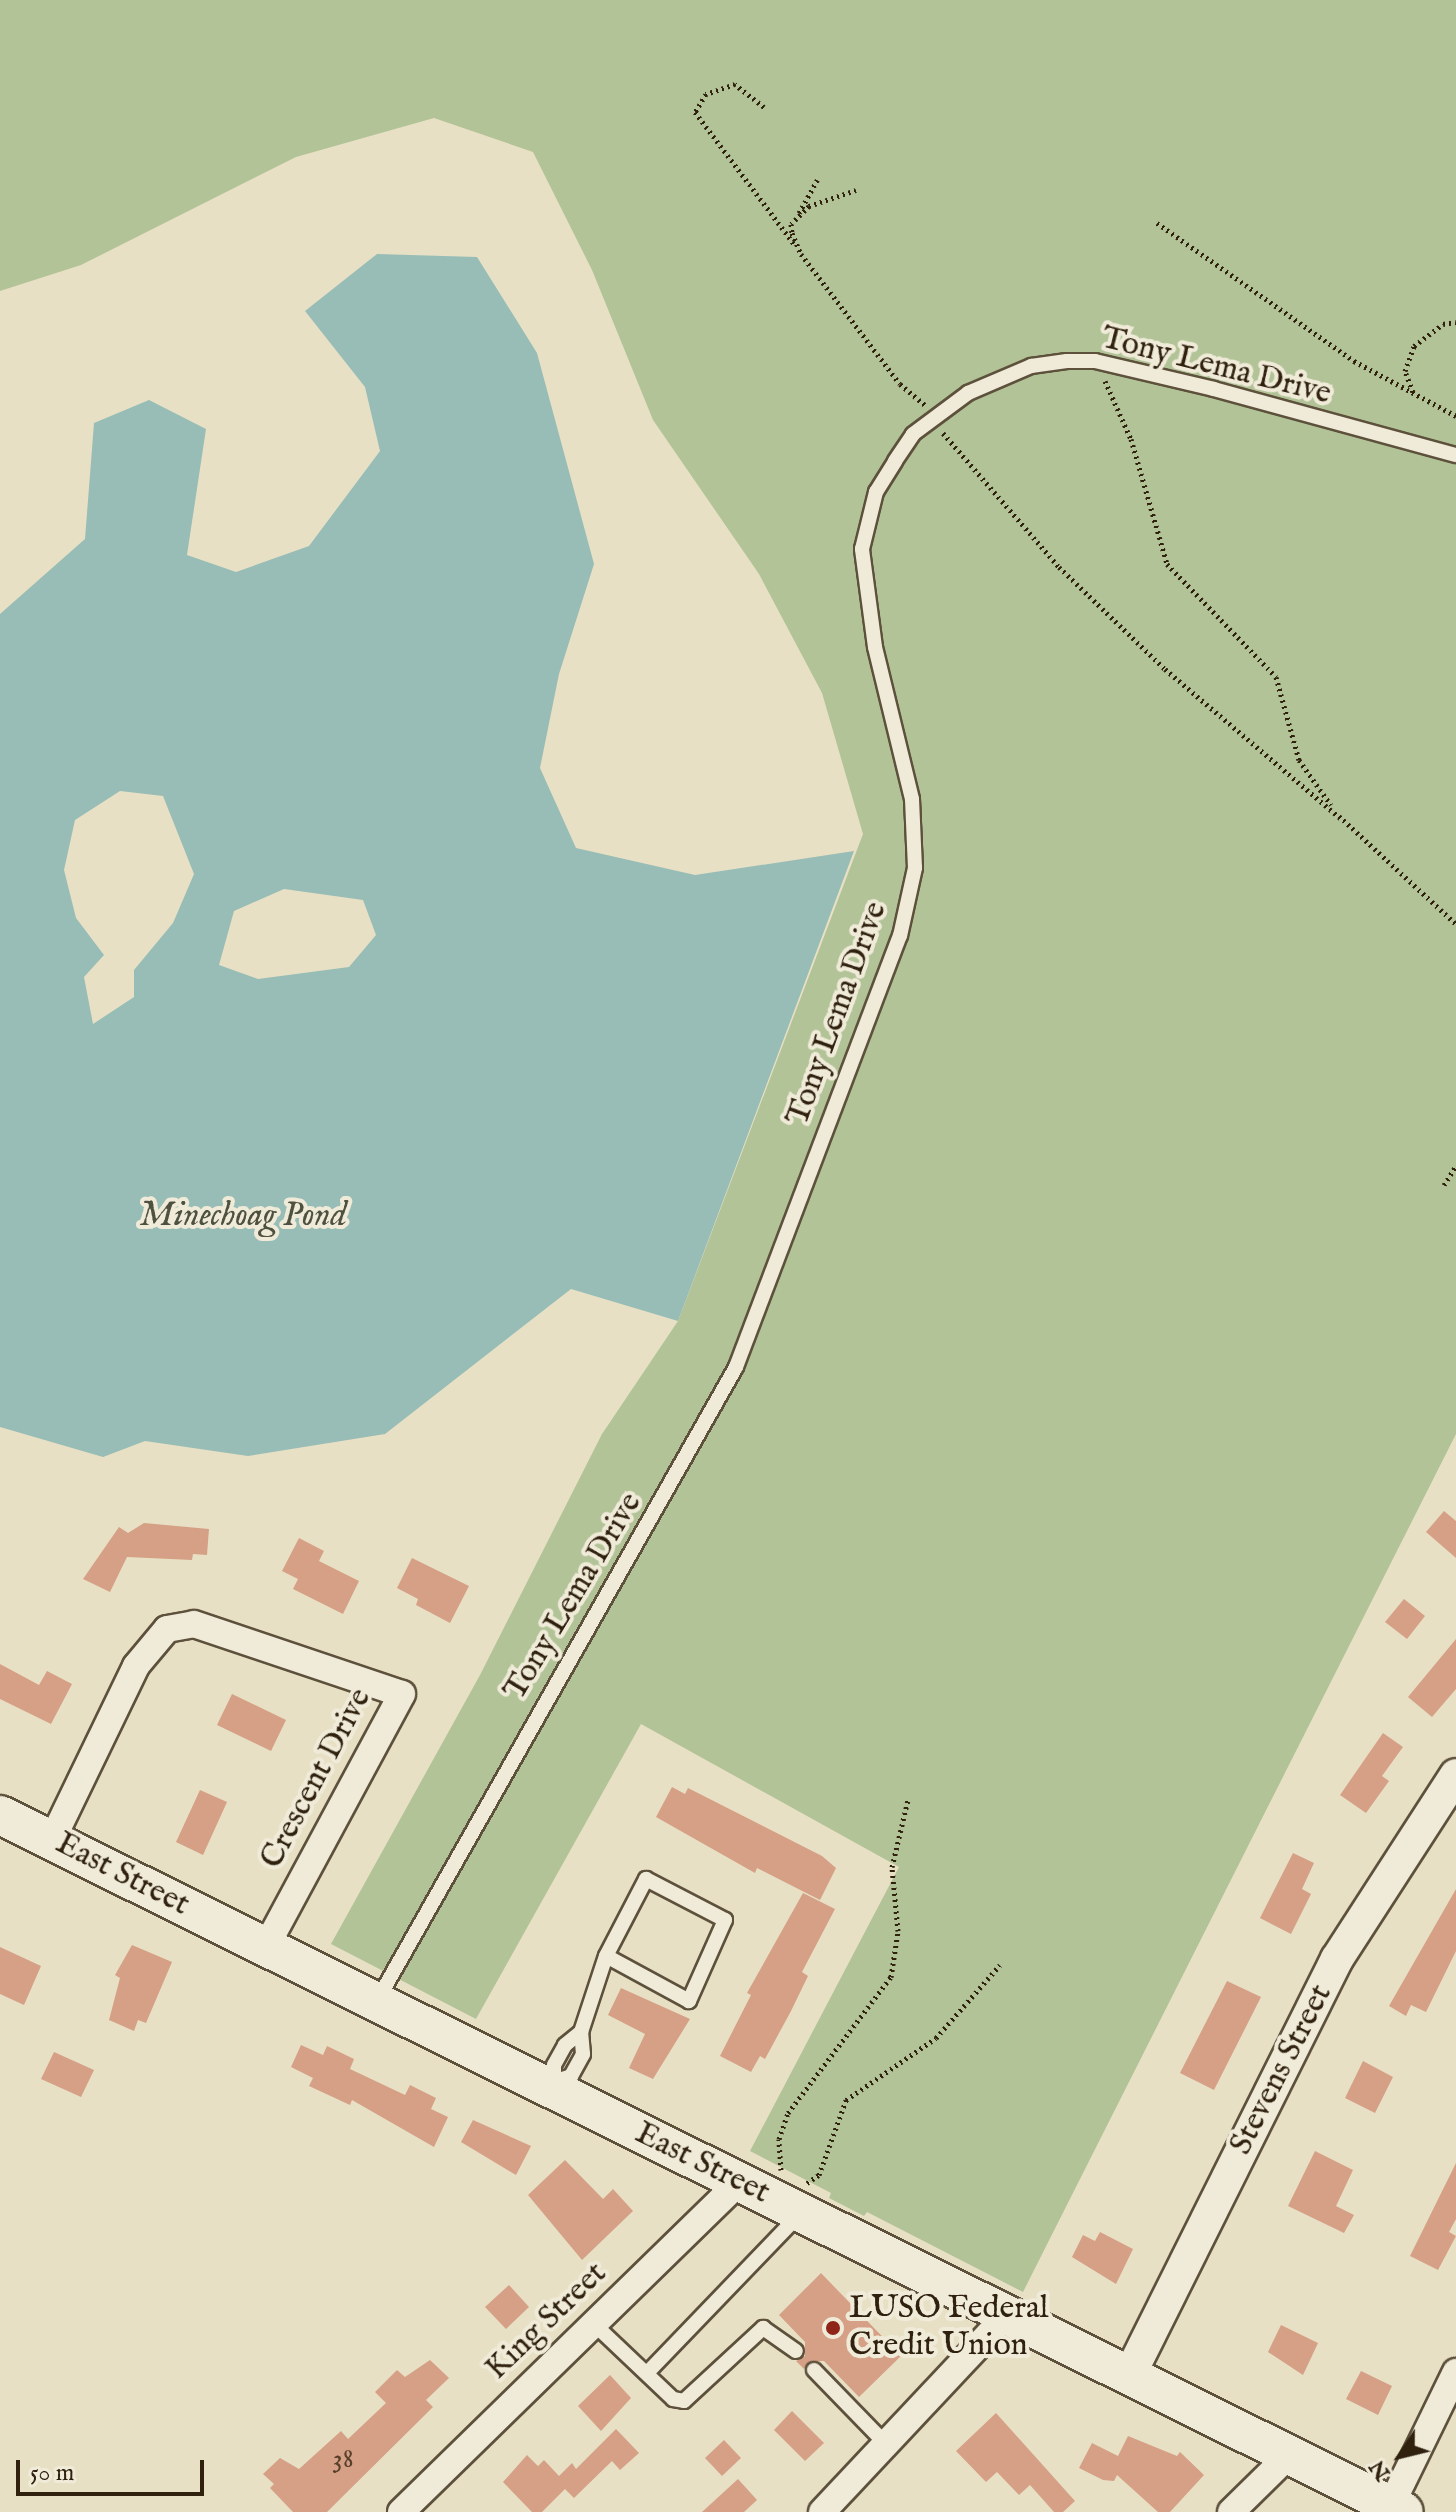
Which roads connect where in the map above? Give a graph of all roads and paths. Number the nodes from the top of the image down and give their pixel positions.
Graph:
1 (764, 107) dead end
2 (817, 180) dead end
3 (856, 190) dead end
4 (798, 214) junction
5 (1157, 223) dead end
6 (801, 254) junction
7 (1456, 322) edge
8 (1095, 361) junction
9 (1413, 392) junction
10 (937, 415) junction
11 (1456, 416) edge
12 (1456, 455) edge
13 (1341, 819) junction
14 (1456, 924) edge
15 (1456, 1166) edge
16 (1444, 1185) dead end
17 (1456, 1775) edge
18 (908, 1800) dead end
19 (0, 1815) edge
20 (52, 1840) junction
21 (266, 1947) junction
22 (606, 1956) junction
23 (1000, 1965) dead end
24 (378, 1999) junction
25 (553, 2086) junction
26 (740, 2181) junction
27 (796, 2193) junction
28 (1005, 2317) junction
29 (594, 2324) junction
30 (796, 2351) dead end
31 (814, 2370) dead end
32 (1456, 2372) edge
33 (647, 2373) junction
34 (1129, 2376) junction
35 (886, 2444) junction
36 (1291, 2453) junction
37 (1397, 2509) edge
38 (401, 2512) edge
39 (822, 2512) edge
40 (1231, 2512) edge

1 - 6 path
2 - 4 path
3 - 4 path
4 - 6 path
5 - 9 path
6 - 10 path
7 - 9 path
8 - 10 lane, Tony Lema Drive
8 - 12 lane, Tony Lema Drive
8 - 13 path
9 - 11 path
10 - 13 path
10 - 24 lane, Tony Lema Drive
13 - 14 path
15 - 16 path
17 - 34 street, Stevens Street
18 - 27 path
19 - 20 main road, East Street
20 - 21 main road, East Street
20 - 21 street, Crescent Drive
21 - 24 main road, East Street
22 - 22 lane
22 - 25 lane
23 - 27 path
24 - 25 main road, East Street
25 - 26 main road, East Street
26 - 27 main road, East Street
26 - 29 street, King Street
27 - 28 main road, East Street
27 - 33 lane
28 - 34 main road, East Street
28 - 35 street
29 - 33 lane
29 - 38 street, King Street
30 - 33 lane
31 - 35 lane
32 - 37 street
34 - 36 main road, East Street
35 - 39 street
36 - 37 main road, East Street
36 - 40 street

